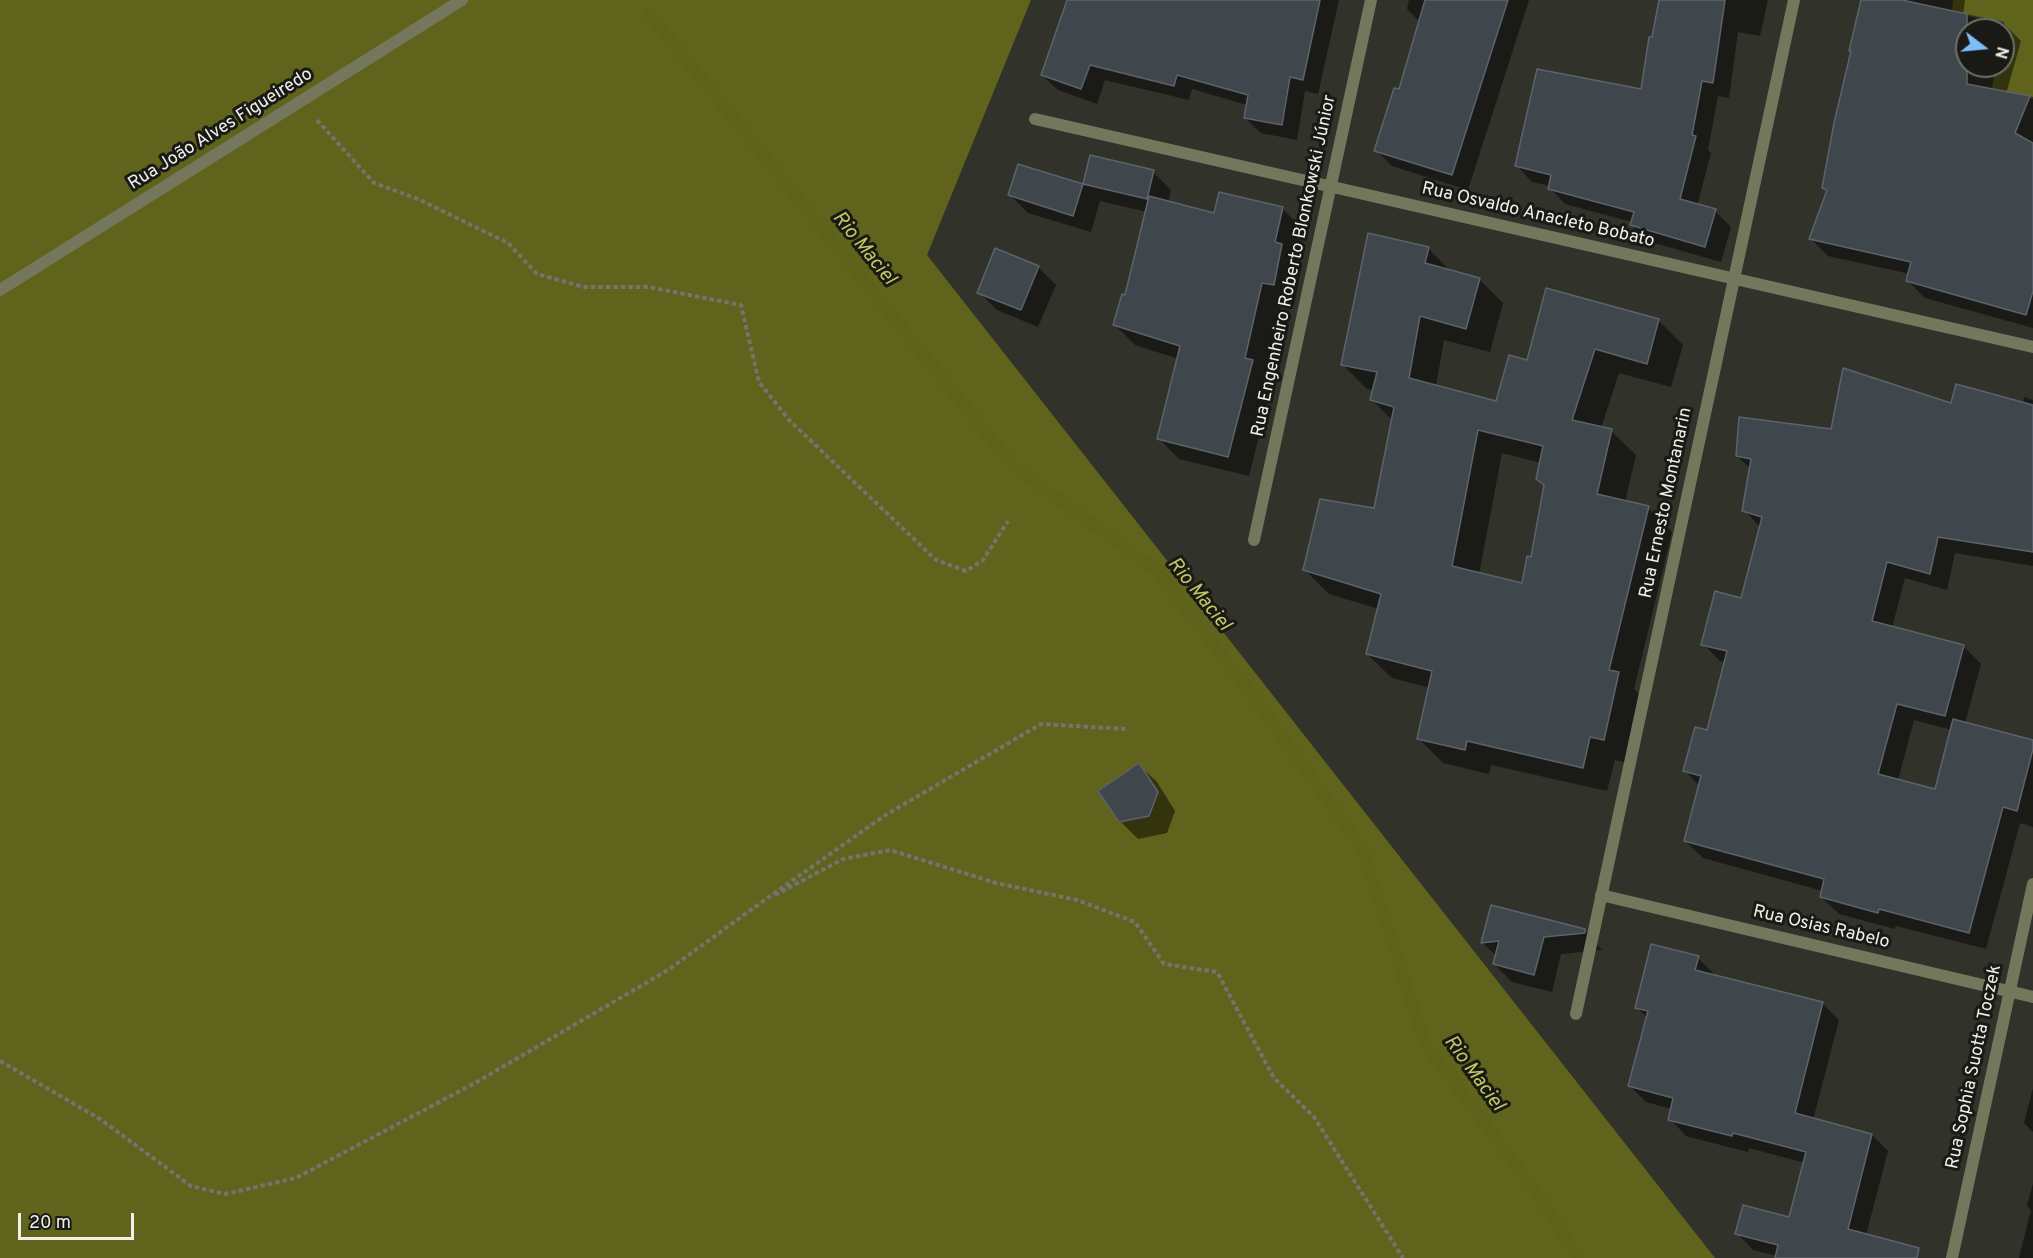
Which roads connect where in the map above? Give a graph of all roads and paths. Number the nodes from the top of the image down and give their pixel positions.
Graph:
1 (462, 0) edge
2 (1371, 0) edge
3 (1794, 0) edge
4 (301, 101) junction
5 (1035, 119) dead end
6 (1330, 187) junction
7 (1734, 279) junction
8 (0, 290) edge
9 (2033, 347) edge
10 (1008, 521) dead end
11 (1254, 540) dead end
12 (1126, 729) dead end
13 (2033, 884) edge
14 (1601, 895) junction
15 (759, 904) junction
16 (2010, 991) junction
17 (2033, 997) edge
18 (1576, 1014) dead end
19 (0, 1061) edge
20 (1403, 1258) edge
21 (1952, 1258) edge

1 - 4 street, Rua João Alves Figueiredo
2 - 6 street, Rua Engenheiro Roberto Blonkowski Júnior
3 - 7 street, Rua Ernesto Montanarin
4 - 8 street, Rua João Alves Figueiredo
4 - 10 path
5 - 6 street, Rua Osvaldo Anacleto Bobato
6 - 7 street, Rua Osvaldo Anacleto Bobato
6 - 11 street, Rua Engenheiro Roberto Blonkowski Júnior
7 - 9 street, Rua Osvaldo Anacleto Bobato
7 - 14 street, Rua Ernesto Montanarin
12 - 15 path
13 - 16 street, Rua Sophia Suotta Toczek
14 - 16 street, Rua Osias Rabelo
14 - 18 street, Rua Ernesto Montanarin
15 - 19 path
15 - 20 path
16 - 17 street, Rua Osias Rabelo
16 - 21 street, Rua Sophia Suotta Toczek

